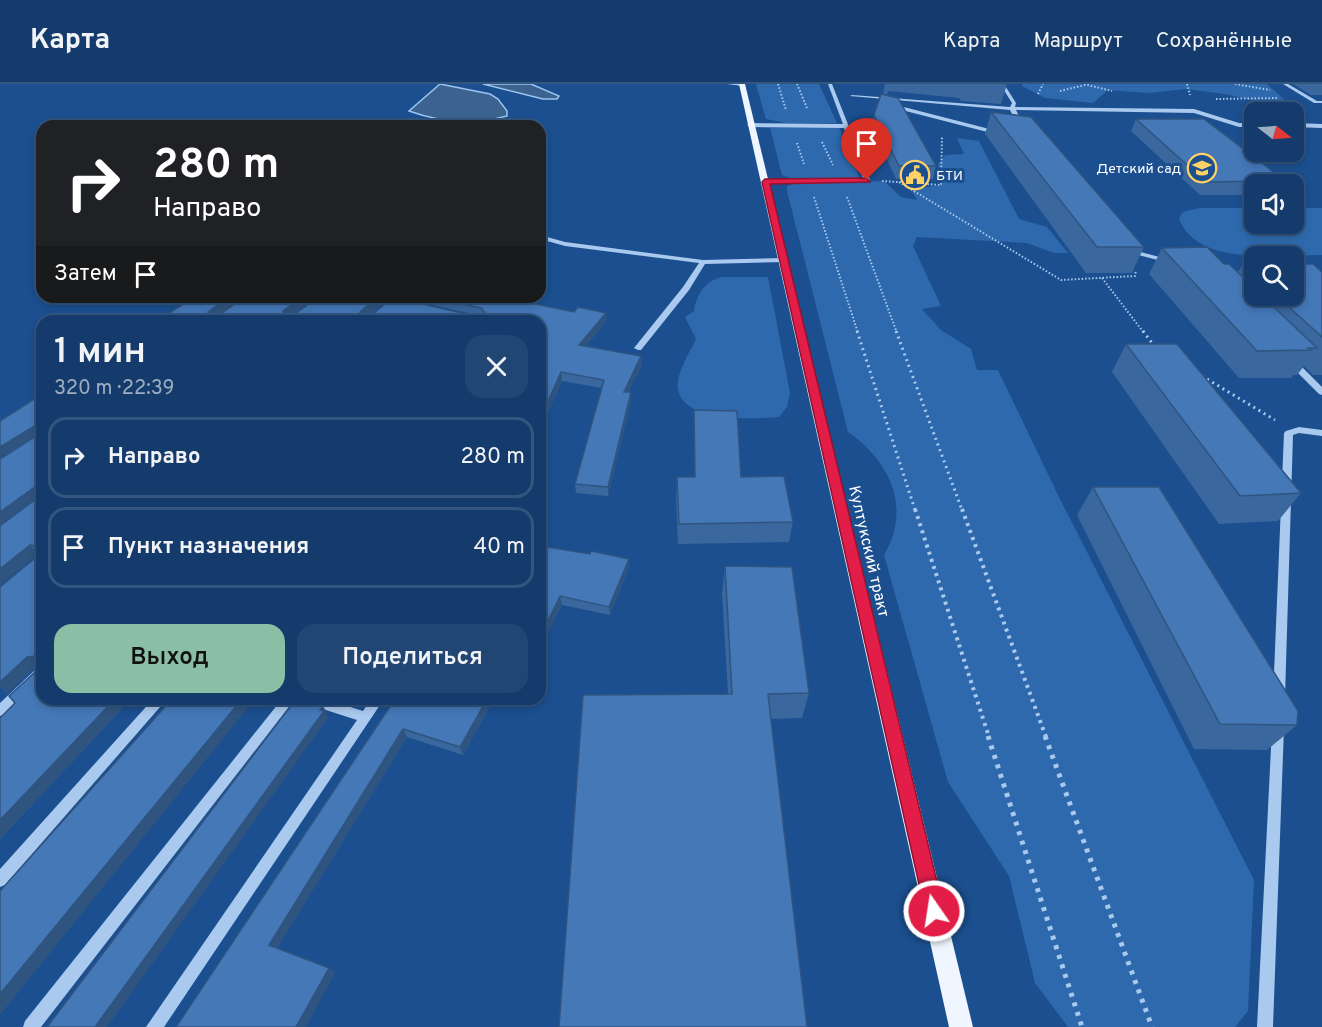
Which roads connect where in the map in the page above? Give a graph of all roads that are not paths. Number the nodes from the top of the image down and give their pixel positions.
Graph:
1 (729, 84) edge
2 (742, 84) edge
3 (830, 84) edge
4 (1285, 84) edge
5 (1000, 86) edge
6 (834, 91) junction
7 (852, 96) junction
8 (1322, 102) edge
9 (1012, 108) junction
10 (750, 125) junction
11 (1244, 125) edge
12 (1304, 125) edge
13 (845, 126) junction
14 (1322, 126) edge
15 (1008, 134) edge
16 (1027, 137) edge
17 (765, 182) junction
18 (546, 239) edge
19 (1119, 242) edge
20 (785, 260) junction
21 (703, 261) junction
22 (1177, 262) edge
23 (391, 303) edge
24 (404, 303) edge
25 (414, 305) edge
26 (385, 308) edge
27 (638, 348) dead end
28 (1288, 358) edge
29 (1322, 392) edge
30 (1322, 433) edge
31 (36, 677) edge
32 (156, 705) edge
33 (284, 705) edge
34 (327, 705) edge
35 (374, 705) edge
36 (0, 711) edge
37 (366, 717) junction
38 (0, 879) edge
39 (31, 1027) edge
40 (154, 1027) edge
41 (961, 1027) edge
42 (1265, 1027) edge

1 - 2 lane
2 - 10 main road, Култукский тракт
3 - 6 lane
4 - 8 lane
5 - 9 lane
6 - 7 lane
6 - 13 lane
7 - 9 lane
7 - 15 lane
9 - 11 lane
9 - 16 lane
10 - 13 lane
10 - 17 main road, Култукский тракт
12 - 14 lane
13 - 17 lane
17 - 20 main road, Култукский тракт
18 - 21 lane
19 - 22 lane
20 - 21 lane
20 - 41 main road, Култукский тракт
21 - 27 lane
23 - 26 lane
24 - 25 lane
28 - 29 lane
30 - 42 lane
31 - 36 lane
32 - 38 lane
33 - 39 lane
34 - 37 lane
35 - 37 lane
37 - 40 lane

